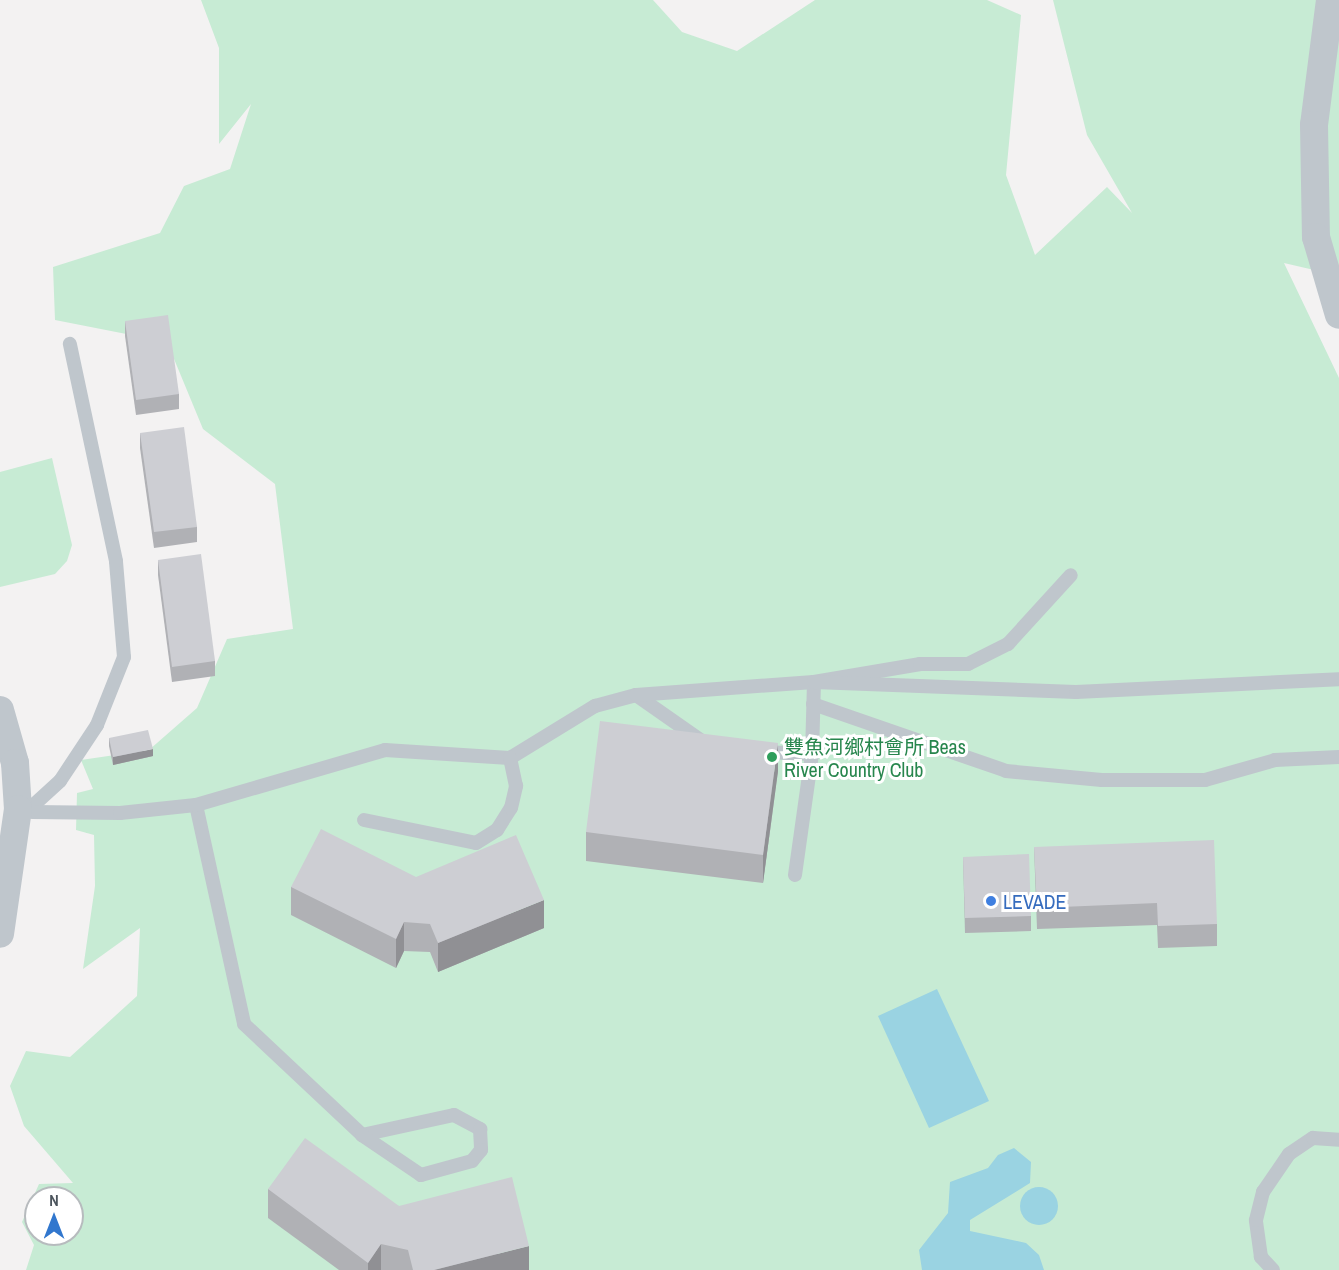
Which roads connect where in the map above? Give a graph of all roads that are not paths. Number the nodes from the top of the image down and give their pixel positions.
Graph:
1 (1330, 0) edge
2 (1339, 315) edge
3 (70, 344) dead end
4 (1071, 575) dead end
5 (1339, 679) edge
6 (814, 682) junction
7 (636, 695) junction
8 (813, 704) junction
9 (0, 710) edge
10 (716, 746) edge
11 (745, 750) edge
12 (812, 754) junction
13 (1339, 757) edge
14 (510, 758) junction
15 (196, 805) junction
16 (25, 813) junction
17 (364, 820) dead end
18 (795, 875) dead end
19 (0, 934) edge
20 (362, 1135) junction
21 (1339, 1140) edge
22 (1273, 1270) edge

1 - 2 street
3 - 16 lane
4 - 6 lane
5 - 6 lane
6 - 7 lane
6 - 8 lane
7 - 10 lane
7 - 14 lane
8 - 12 lane
8 - 13 lane
9 - 16 street
11 - 12 lane
12 - 18 lane
14 - 15 lane
14 - 17 lane
15 - 16 lane
15 - 20 lane
16 - 19 street
20 - 20 lane
21 - 22 lane

